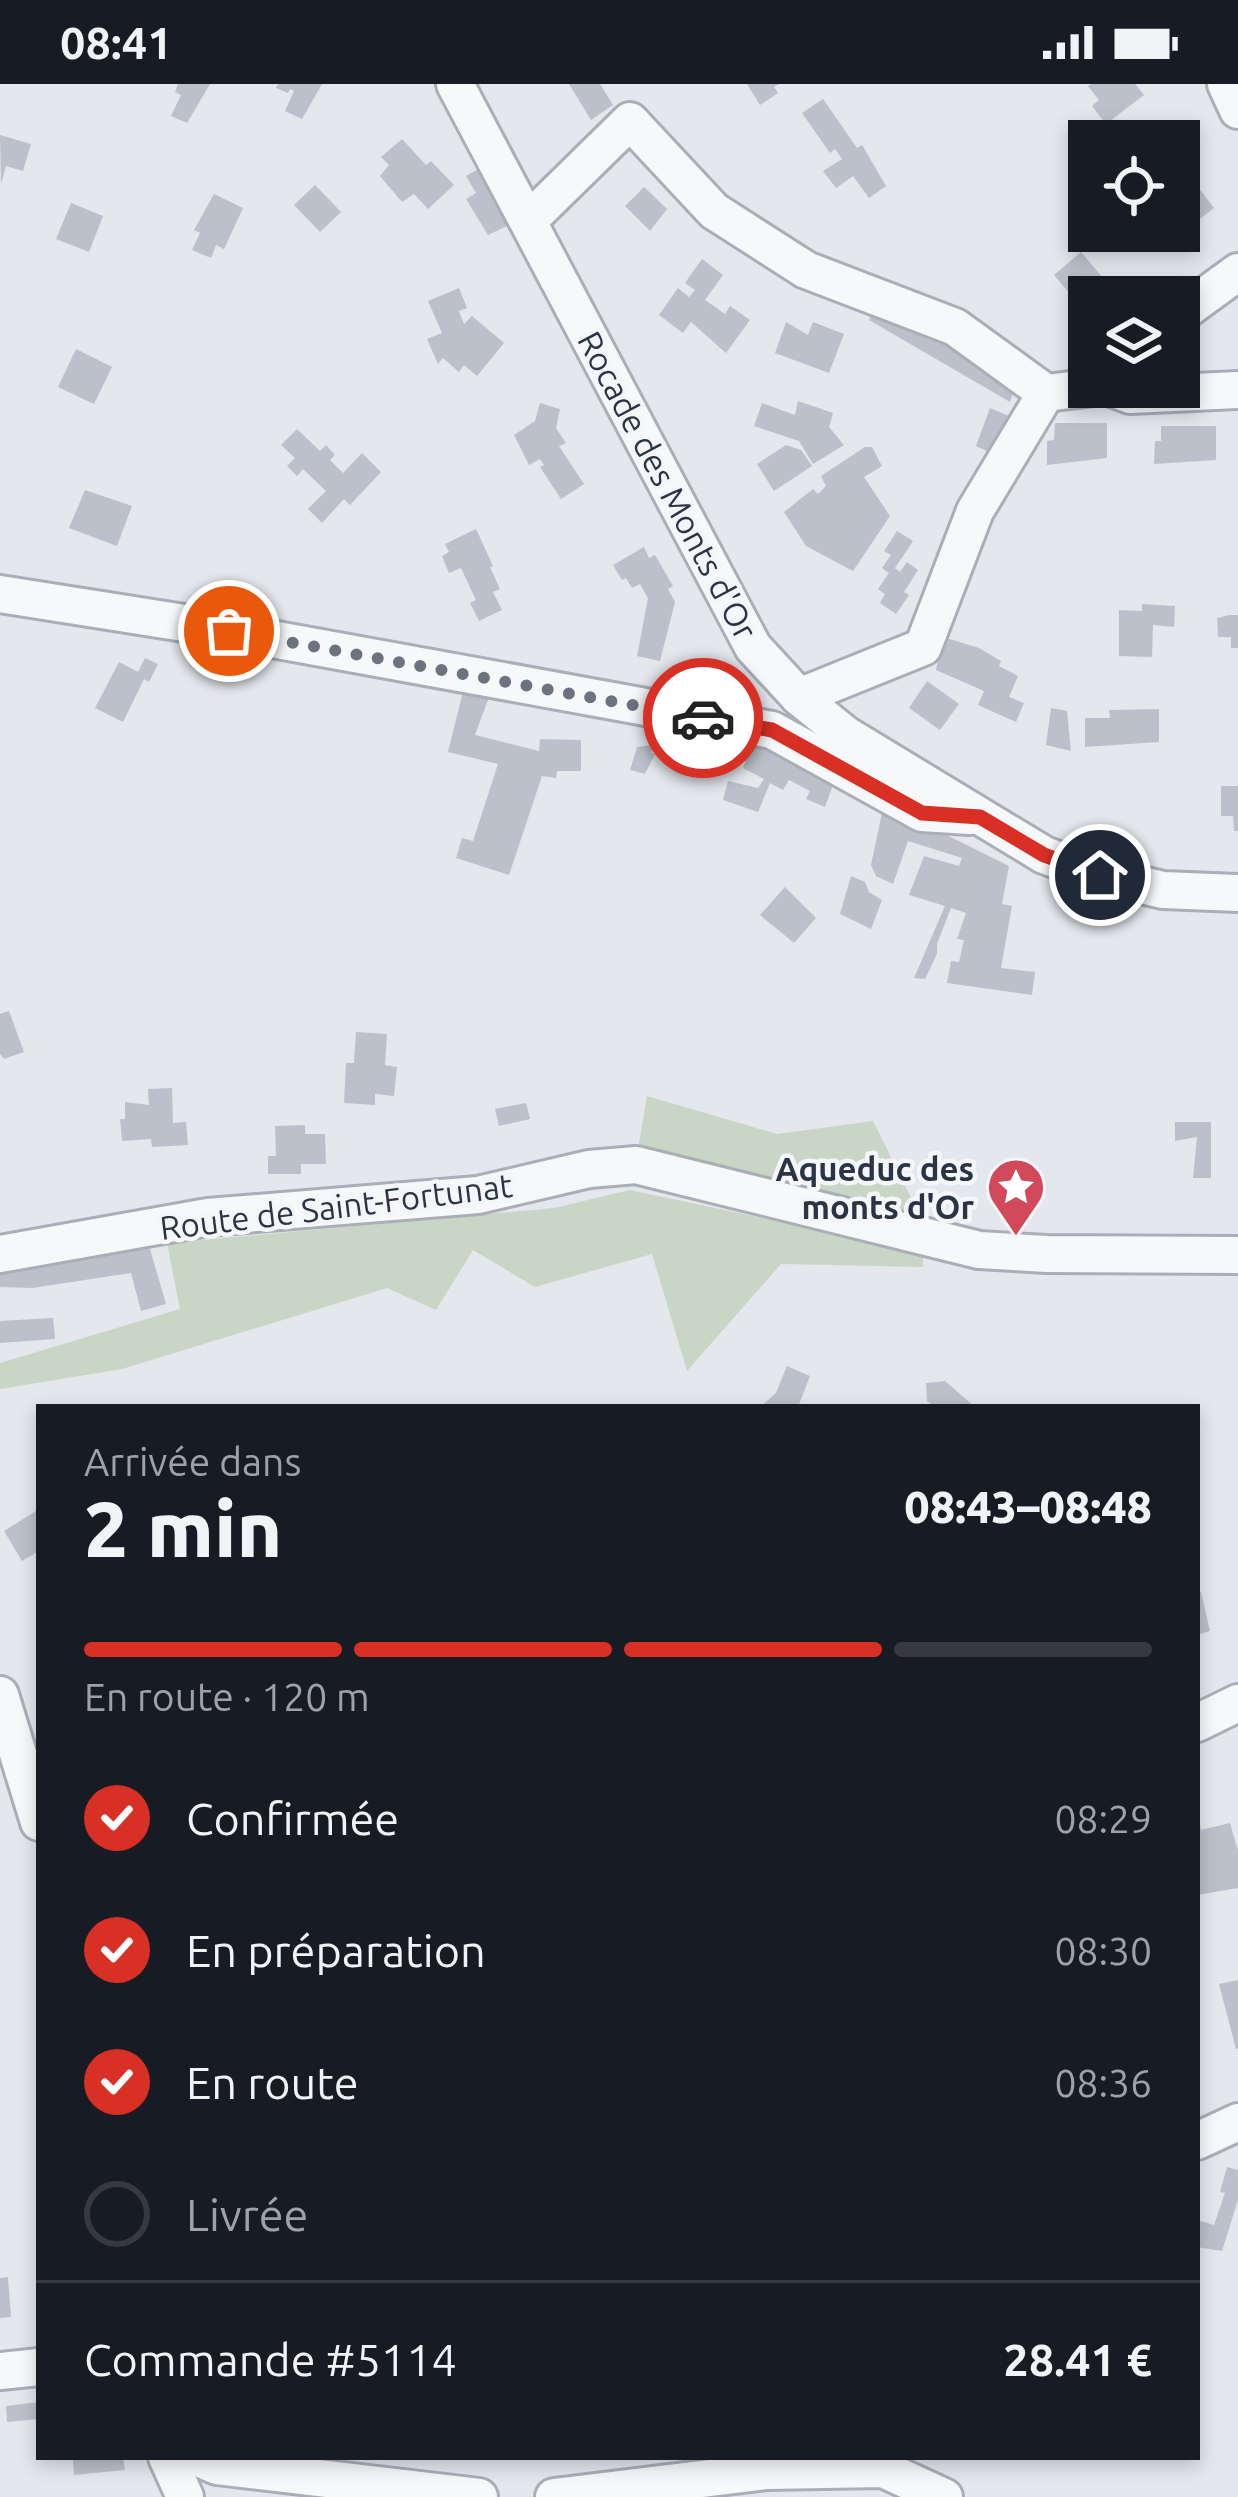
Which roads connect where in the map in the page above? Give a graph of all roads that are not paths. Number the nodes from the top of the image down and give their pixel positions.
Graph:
1 (455, 84) edge
2 (1226, 84) edge
3 (1238, 110) edge
4 (528, 221) junction
5 (1238, 272) edge
6 (1200, 300) edge
7 (1068, 390) edge
8 (1238, 390) edge
9 (1200, 392) edge
10 (1046, 393) junction
11 (0, 594) edge
12 (799, 697) junction
13 (980, 817) junction
14 (1238, 893) edge
15 (0, 1254) edge
16 (1238, 1255) edge
17 (0, 1695) edge
18 (1238, 1703) edge
19 (1200, 1722) edge
20 (36, 1812) edge
21 (1238, 2122) edge
22 (1200, 2139) edge
23 (36, 2367) edge
24 (0, 2371) edge
25 (168, 2460) edge
26 (203, 2460) edge
27 (185, 2497) edge
28 (479, 2497) edge
29 (554, 2497) edge
30 (944, 2497) edge

1 - 4 street, Rocade des Monts d'Or
2 - 3 street
4 - 10 street
4 - 12 street, Rocade des Monts d'Or
5 - 6 street
7 - 10 street
8 - 9 street
10 - 12 street
11 - 13 street
12 - 13 street, Rocade des Monts d'Or
13 - 14 street, Rocade des Monts d'Or
15 - 16 street, Route de Saint-Fortunat
17 - 20 street
18 - 19 street
21 - 22 street
23 - 24 street
25 - 27 street
26 - 28 street
29 - 30 street

